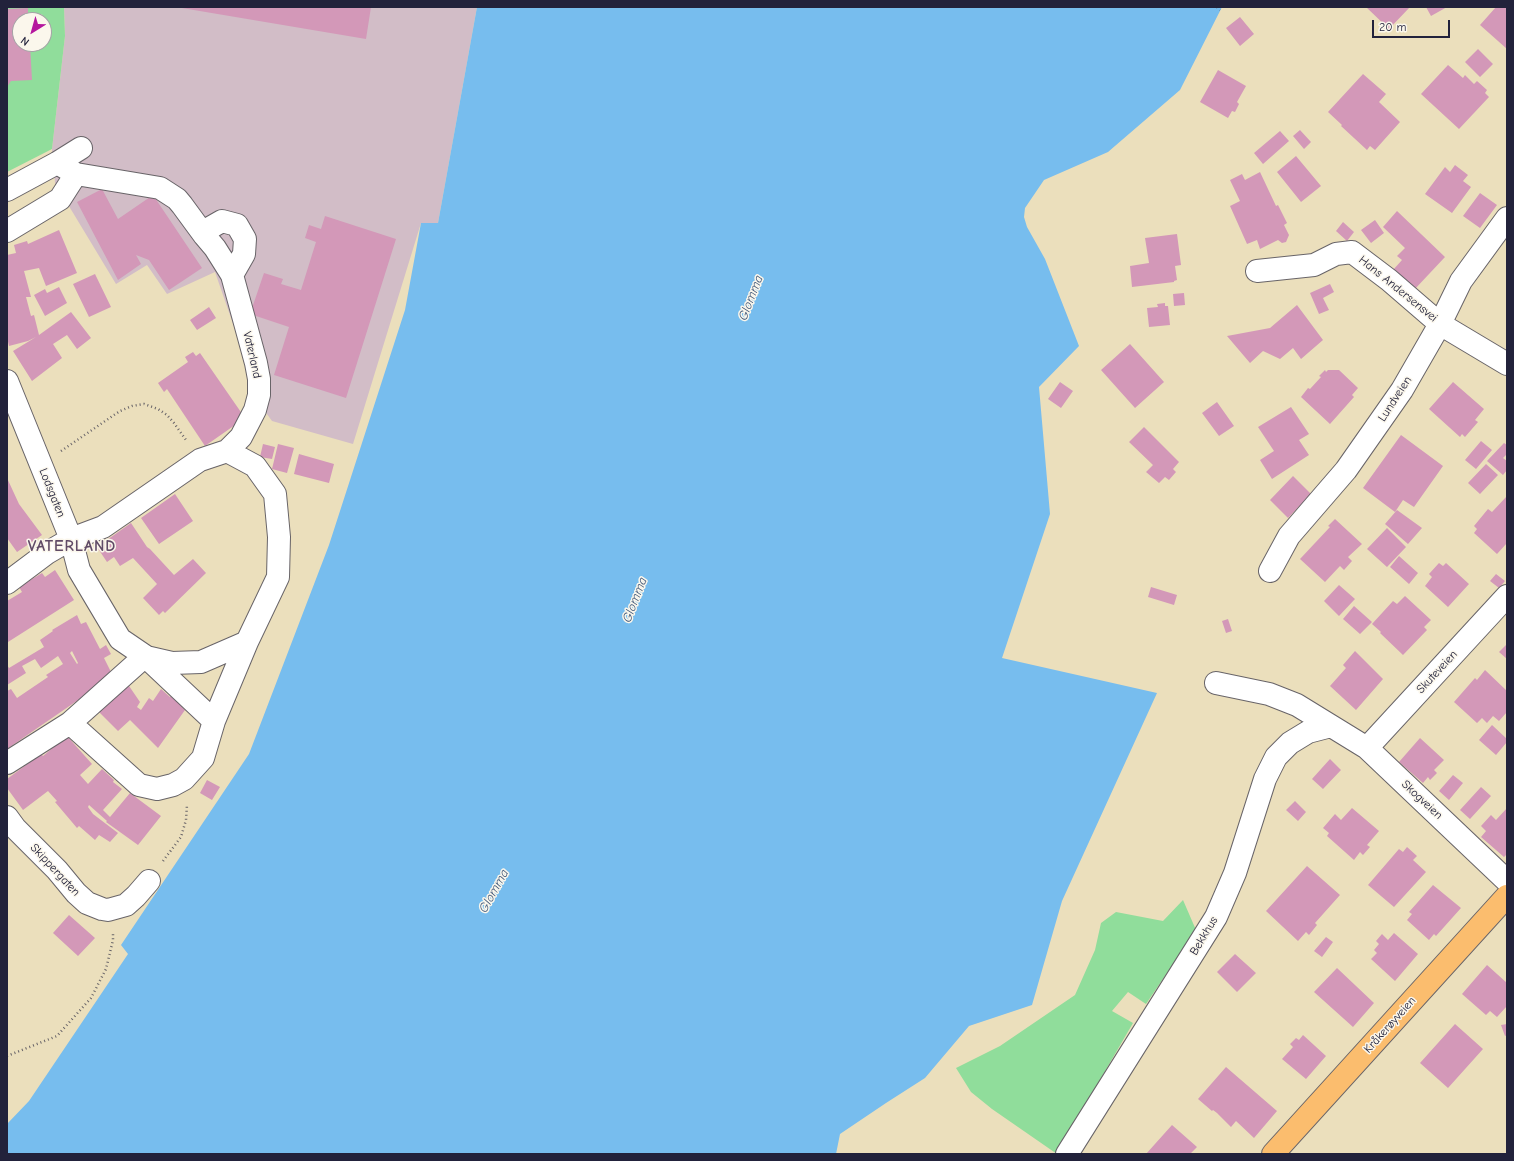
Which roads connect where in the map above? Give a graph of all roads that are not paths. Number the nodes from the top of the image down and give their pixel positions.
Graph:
1 (81, 148) dead end
2 (57, 163) junction
3 (76, 174) junction
4 (7, 190) edge
5 (1507, 218) edge
6 (7, 231) edge
7 (204, 235) junction
8 (1257, 271) dead end
9 (232, 275) junction
10 (1440, 324) junction
11 (1507, 364) edge
12 (7, 381) edge
13 (228, 451) junction
14 (71, 539) junction
15 (1270, 571) dead end
16 (7, 583) edge
17 (1507, 596) edge
18 (247, 642) junction
19 (145, 656) junction
20 (1216, 683) dead end
21 (214, 721) junction
22 (70, 722) junction
23 (1331, 726) junction
24 (1367, 748) junction
25 (7, 763) edge
26 (7, 817) edge
27 (149, 881) road end
28 (1507, 893) edge
29 (1067, 1154) edge
30 (1273, 1154) edge

1 - 2 street
2 - 3 street
2 - 4 street
3 - 6 street
3 - 7 street, Vaterland
5 - 10 street, Lundveien
7 - 9 street, Vaterland
7 - 9 street
8 - 10 street, Hans Andersensvei
9 - 13 street, Vaterland
10 - 11 street, Hans Andersensvei
10 - 15 street, Lundveien
12 - 14 street, Lodsgaten
13 - 14 street
13 - 18 street
14 - 16 street
14 - 19 street, Lodsgaten
17 - 24 street, Skuteveien
18 - 19 street
18 - 21 street
19 - 21 street
19 - 22 street
20 - 23 street, Skogveien
21 - 22 street
22 - 25 street
23 - 24 street, Skogveien
23 - 29 street, Bekkhus
24 - 28 street, Skogveien
26 - 27 street, Skippergaten
28 - 30 main road, Kråkerøyveien

